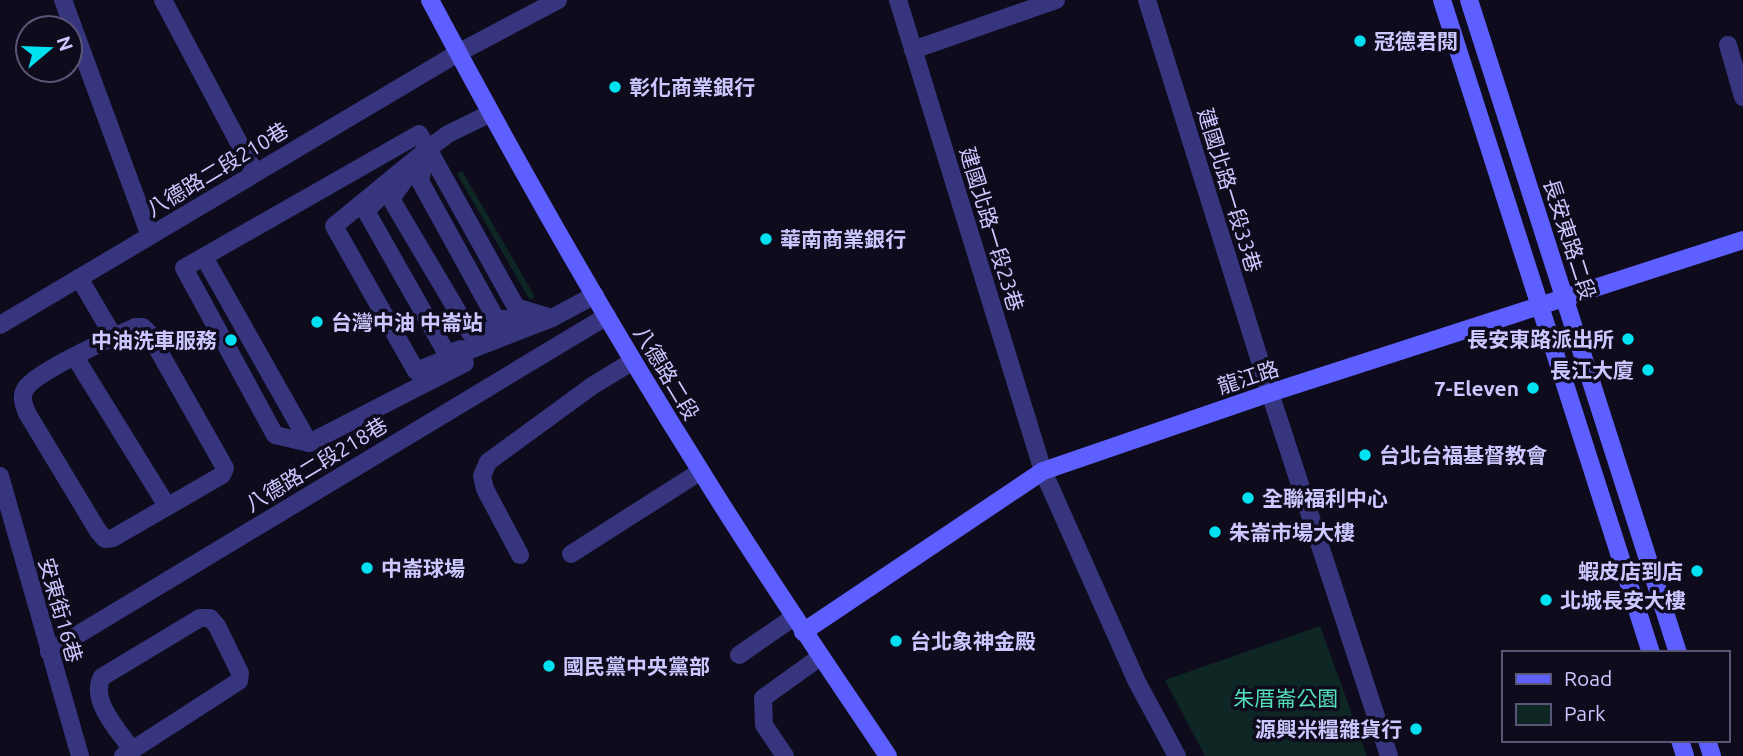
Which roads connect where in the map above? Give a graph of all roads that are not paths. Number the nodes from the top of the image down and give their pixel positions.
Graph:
1 (63, 0) edge
2 (163, 0) edge
3 (429, 0) edge
4 (558, 0) edge
5 (898, 0) edge
6 (1056, 0) edge
7 (1147, 0) edge
8 (1442, 0) edge
9 (1469, 0) edge
10 (1728, 45) dead end
11 (913, 50) junction
12 (458, 53) junction
13 (1743, 97) edge
14 (491, 113) junction
15 (428, 149) junction
16 (255, 173) junction
17 (150, 236) junction
18 (1743, 240) edge
19 (204, 257) junction
20 (79, 278) junction
21 (595, 295) junction
22 (1564, 298) junction
23 (1540, 306) junction
24 (607, 316) junction
25 (552, 318) junction
26 (0, 325) edge
27 (114, 337) junction
28 (75, 357) junction
29 (634, 361) junction
30 (1270, 393) junction
31 (309, 443) junction
32 (701, 471) junction
33 (1043, 471) junction
34 (0, 476) edge
35 (167, 506) junction
36 (571, 554) dead end
37 (520, 555) dead end
38 (799, 625) junction
39 (1650, 651) edge
40 (1677, 651) edge
41 (49, 652) junction
42 (739, 655) dead end
43 (820, 657) junction
44 (127, 753) edge
45 (80, 756) edge
46 (785, 756) edge
47 (888, 756) edge
48 (1177, 756) edge
49 (1389, 756) edge

1 - 17 street
2 - 16 street
3 - 12 street, 八德路二段
4 - 12 street, 八德路二段210巷
5 - 11 street, 建國北路一段23巷
6 - 11 street
7 - 30 street, 建國北路一段33巷
8 - 23 street
9 - 22 street, 長安東路二段
10 - 13 street
11 - 33 street, 建國北路一段23巷
12 - 14 street, 八德路二段
12 - 16 street, 八德路二段210巷
14 - 15 street
14 - 21 street, 八德路二段
15 - 19 street
15 - 25 street
15 - 25 street
15 - 25 street
15 - 25 street
16 - 17 street, 八德路二段210巷
17 - 20 street, 八德路二段210巷
18 - 22 street, 龍江路
19 - 31 street
19 - 31 street
20 - 26 street, 八德路二段210巷
20 - 27 street
21 - 24 street, 八德路二段
21 - 25 street
22 - 23 street, 龍江路
22 - 40 street, 長安東路二段
23 - 30 street, 龍江路
23 - 39 street
24 - 29 street, 八德路二段
24 - 41 street, 八德路二段218巷
25 - 31 street
27 - 28 street
27 - 35 street
28 - 35 street
28 - 35 street
29 - 32 street, 八德路二段
29 - 37 street
30 - 33 street, 龍江路
30 - 49 street, 建國北路一段33巷
32 - 36 street
32 - 38 street, 八德路二段
33 - 38 street, 龍江路
33 - 48 street, 建國北路一段23巷
34 - 41 street, 安東街16巷
38 - 42 street
38 - 43 street, 八德路二段
41 - 45 street, 安東街16巷
43 - 46 street
43 - 47 street, 八德路二段
44 - 44 street

